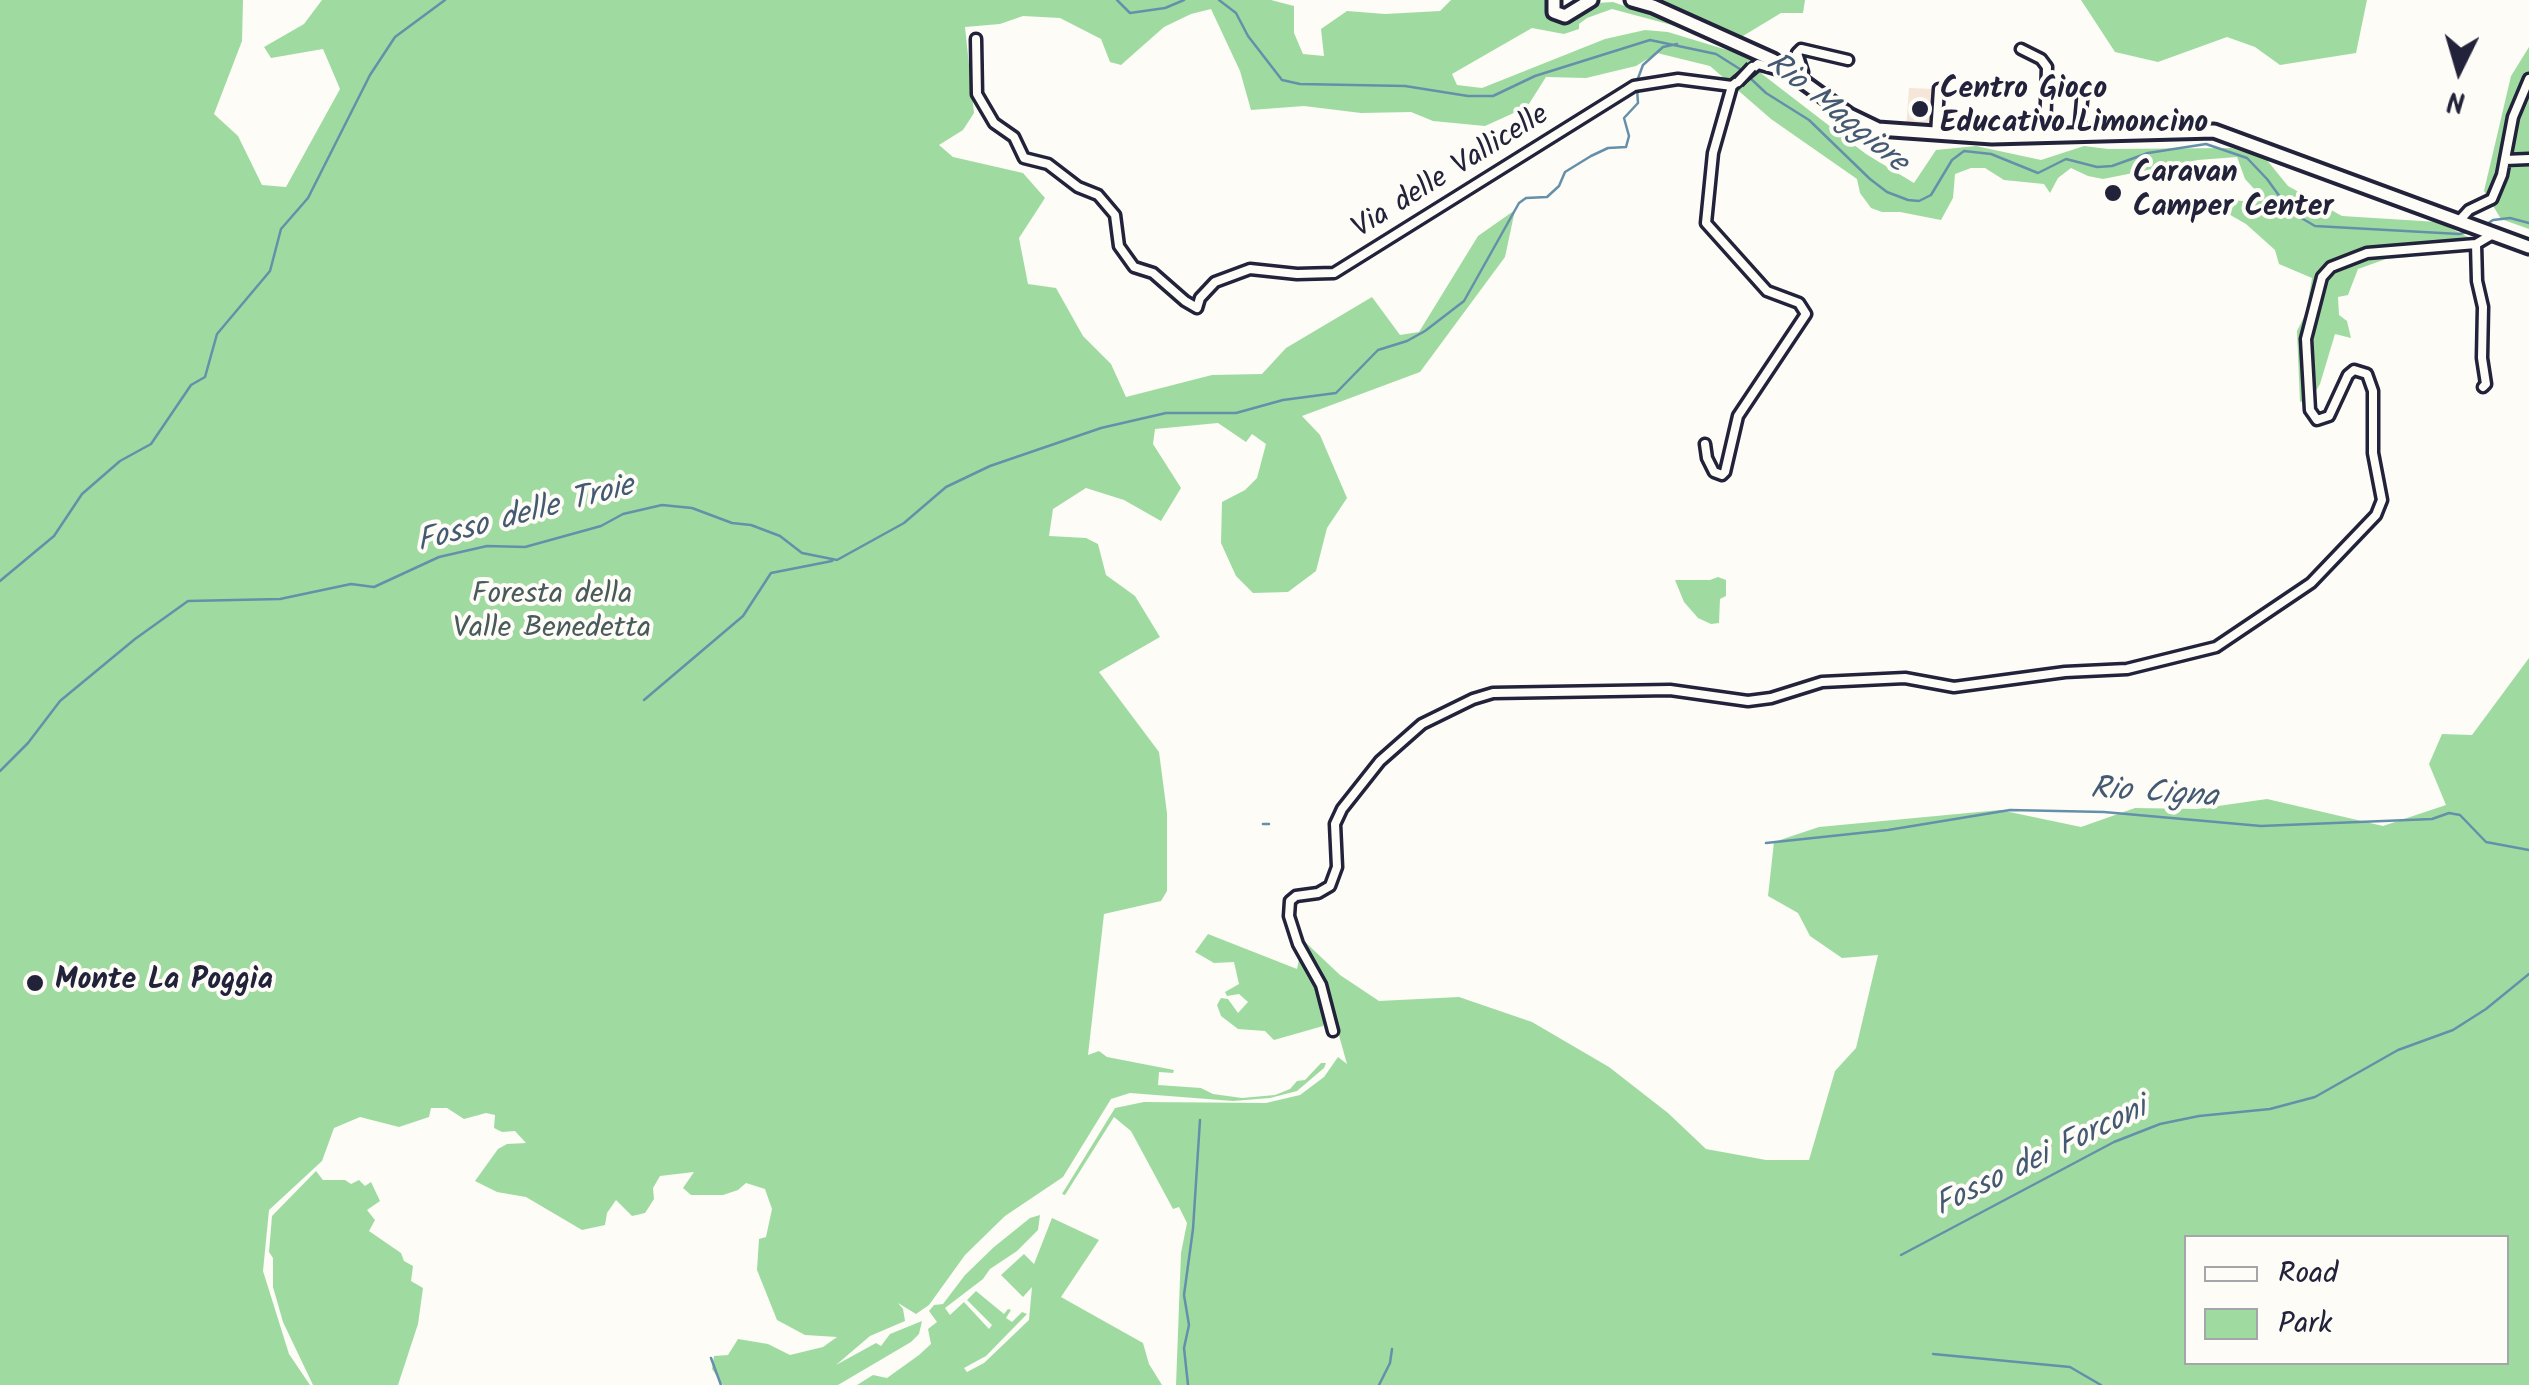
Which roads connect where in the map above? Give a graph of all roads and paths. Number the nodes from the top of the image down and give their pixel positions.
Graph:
1 (1554, 0) edge
2 (1591, 0) edge
3 (1632, 0) edge
4 (976, 40) dead end
5 (2021, 50) dead end
6 (1848, 60) dead end
7 (1799, 77) junction
8 (2529, 80) edge
9 (1735, 84) junction
10 (1938, 89) dead end
11 (2084, 90) dead end
12 (1936, 134) junction
13 (2079, 134) junction
14 (2045, 135) junction
15 (2505, 160) junction
16 (2529, 160) edge
17 (2465, 223) junction
18 (2490, 232) junction
19 (2476, 244) junction
20 (2529, 247) edge
21 (2484, 387) dead end
22 (1705, 444) dead end
23 (1333, 1031) dead end

1 - 2 main road
3 - 7 main road
4 - 9 street, Via delle Vallicelle
5 - 14 street
6 - 7 street
7 - 9 street, bridge
7 - 12 main road
8 - 15 street
9 - 22 street
10 - 12 street
11 - 13 street
12 - 14 main road
13 - 14 main road
13 - 17 main road
15 - 16 street
15 - 17 street
17 - 18 main road
18 - 19 street
18 - 20 main road
19 - 21 street
19 - 23 street

